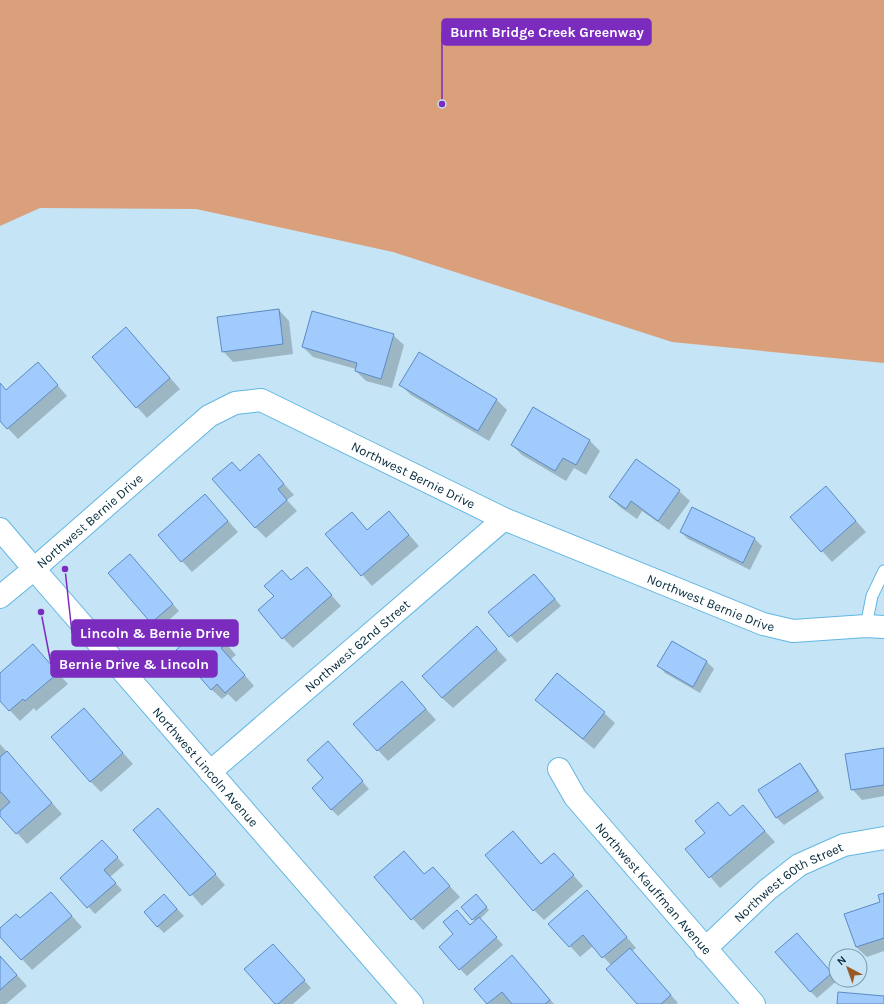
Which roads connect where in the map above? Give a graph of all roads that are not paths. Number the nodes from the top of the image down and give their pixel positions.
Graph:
1 (504, 519) junction
2 (0, 529) edge
3 (34, 569) junction
4 (884, 571) edge
5 (0, 597) edge
6 (875, 626) edge
7 (559, 769) dead end
8 (210, 772) junction
9 (884, 838) edge
10 (705, 949) junction
11 (412, 1004) edge
12 (754, 1004) edge

1 - 3 street, Northwest Bernie Drive
1 - 6 street, Northwest Bernie Drive
1 - 8 street, Northwest 62nd Street
2 - 3 street, Northwest Lincoln Avenue
3 - 5 street, Northwest Bernie Drive
3 - 8 street, Northwest Lincoln Avenue
4 - 6 lane
7 - 10 street, Northwest Kauffman Avenue
8 - 11 street, Northwest Lincoln Avenue
9 - 10 street, Northwest 60th Street
10 - 12 street, Northwest Kauffman Avenue

